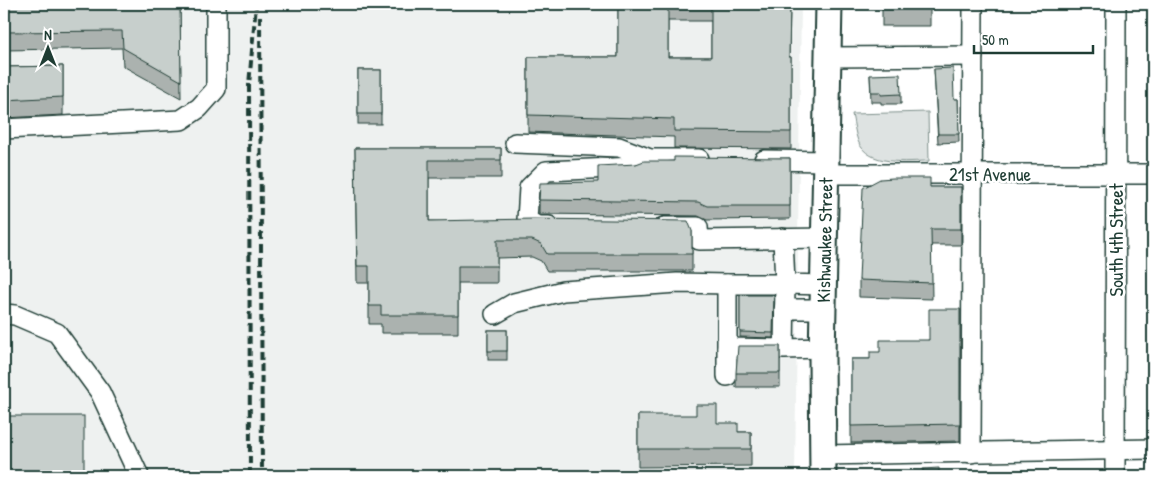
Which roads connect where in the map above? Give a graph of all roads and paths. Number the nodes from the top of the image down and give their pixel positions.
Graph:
1 (216, 4) edge
2 (829, 4) edge
3 (973, 4) edge
4 (1116, 4) edge
5 (972, 56) junction
6 (829, 57) junction
7 (4, 130) edge
8 (516, 143) dead end
9 (650, 159) junction
10 (719, 159) edge
11 (748, 160) edge
12 (828, 167) junction
13 (972, 174) junction
14 (1153, 174) edge
15 (1116, 175) junction
16 (566, 226) edge
17 (642, 227) edge
18 (783, 238) junction
19 (826, 238) junction
20 (727, 284) junction
21 (785, 284) junction
22 (824, 285) junction
23 (824, 310) junction
24 (4, 314) edge
25 (495, 314) dead end
26 (781, 318) junction
27 (726, 348) junction
28 (822, 348) junction
29 (784, 349) junction
30 (727, 376) dead end
31 (1153, 448) edge
32 (1116, 450) junction
33 (971, 453) junction
34 (823, 466) edge
35 (139, 476) edge
36 (1116, 476) edge

1 - 7 street
2 - 6 main road, Kishwaukee Street
3 - 5 street
4 - 15 street, South 4th Street
5 - 6 street
5 - 13 street
6 - 12 main road, Kishwaukee Street
8 - 9 street
9 - 10 street
9 - 16 street
11 - 12 street, 21st Avenue
12 - 13 street, 21st Avenue
12 - 19 main road, Kishwaukee Street
13 - 15 street, 21st Avenue
13 - 33 street
14 - 15 street, 21st Avenue
15 - 32 street, South 4th Street
17 - 18 street
18 - 19 street
18 - 21 street
19 - 22 main road, Kishwaukee Street
20 - 21 street
20 - 25 street
20 - 27 street
21 - 22 street
21 - 26 street
22 - 23 main road, Kishwaukee Street
23 - 26 street
23 - 28 main road, Kishwaukee Street
24 - 35 street
26 - 29 street
27 - 29 street
27 - 30 street
28 - 29 street
28 - 34 main road, Kishwaukee Street
31 - 32 street
32 - 33 street
32 - 36 street, South 4th Street
33 - 34 street

